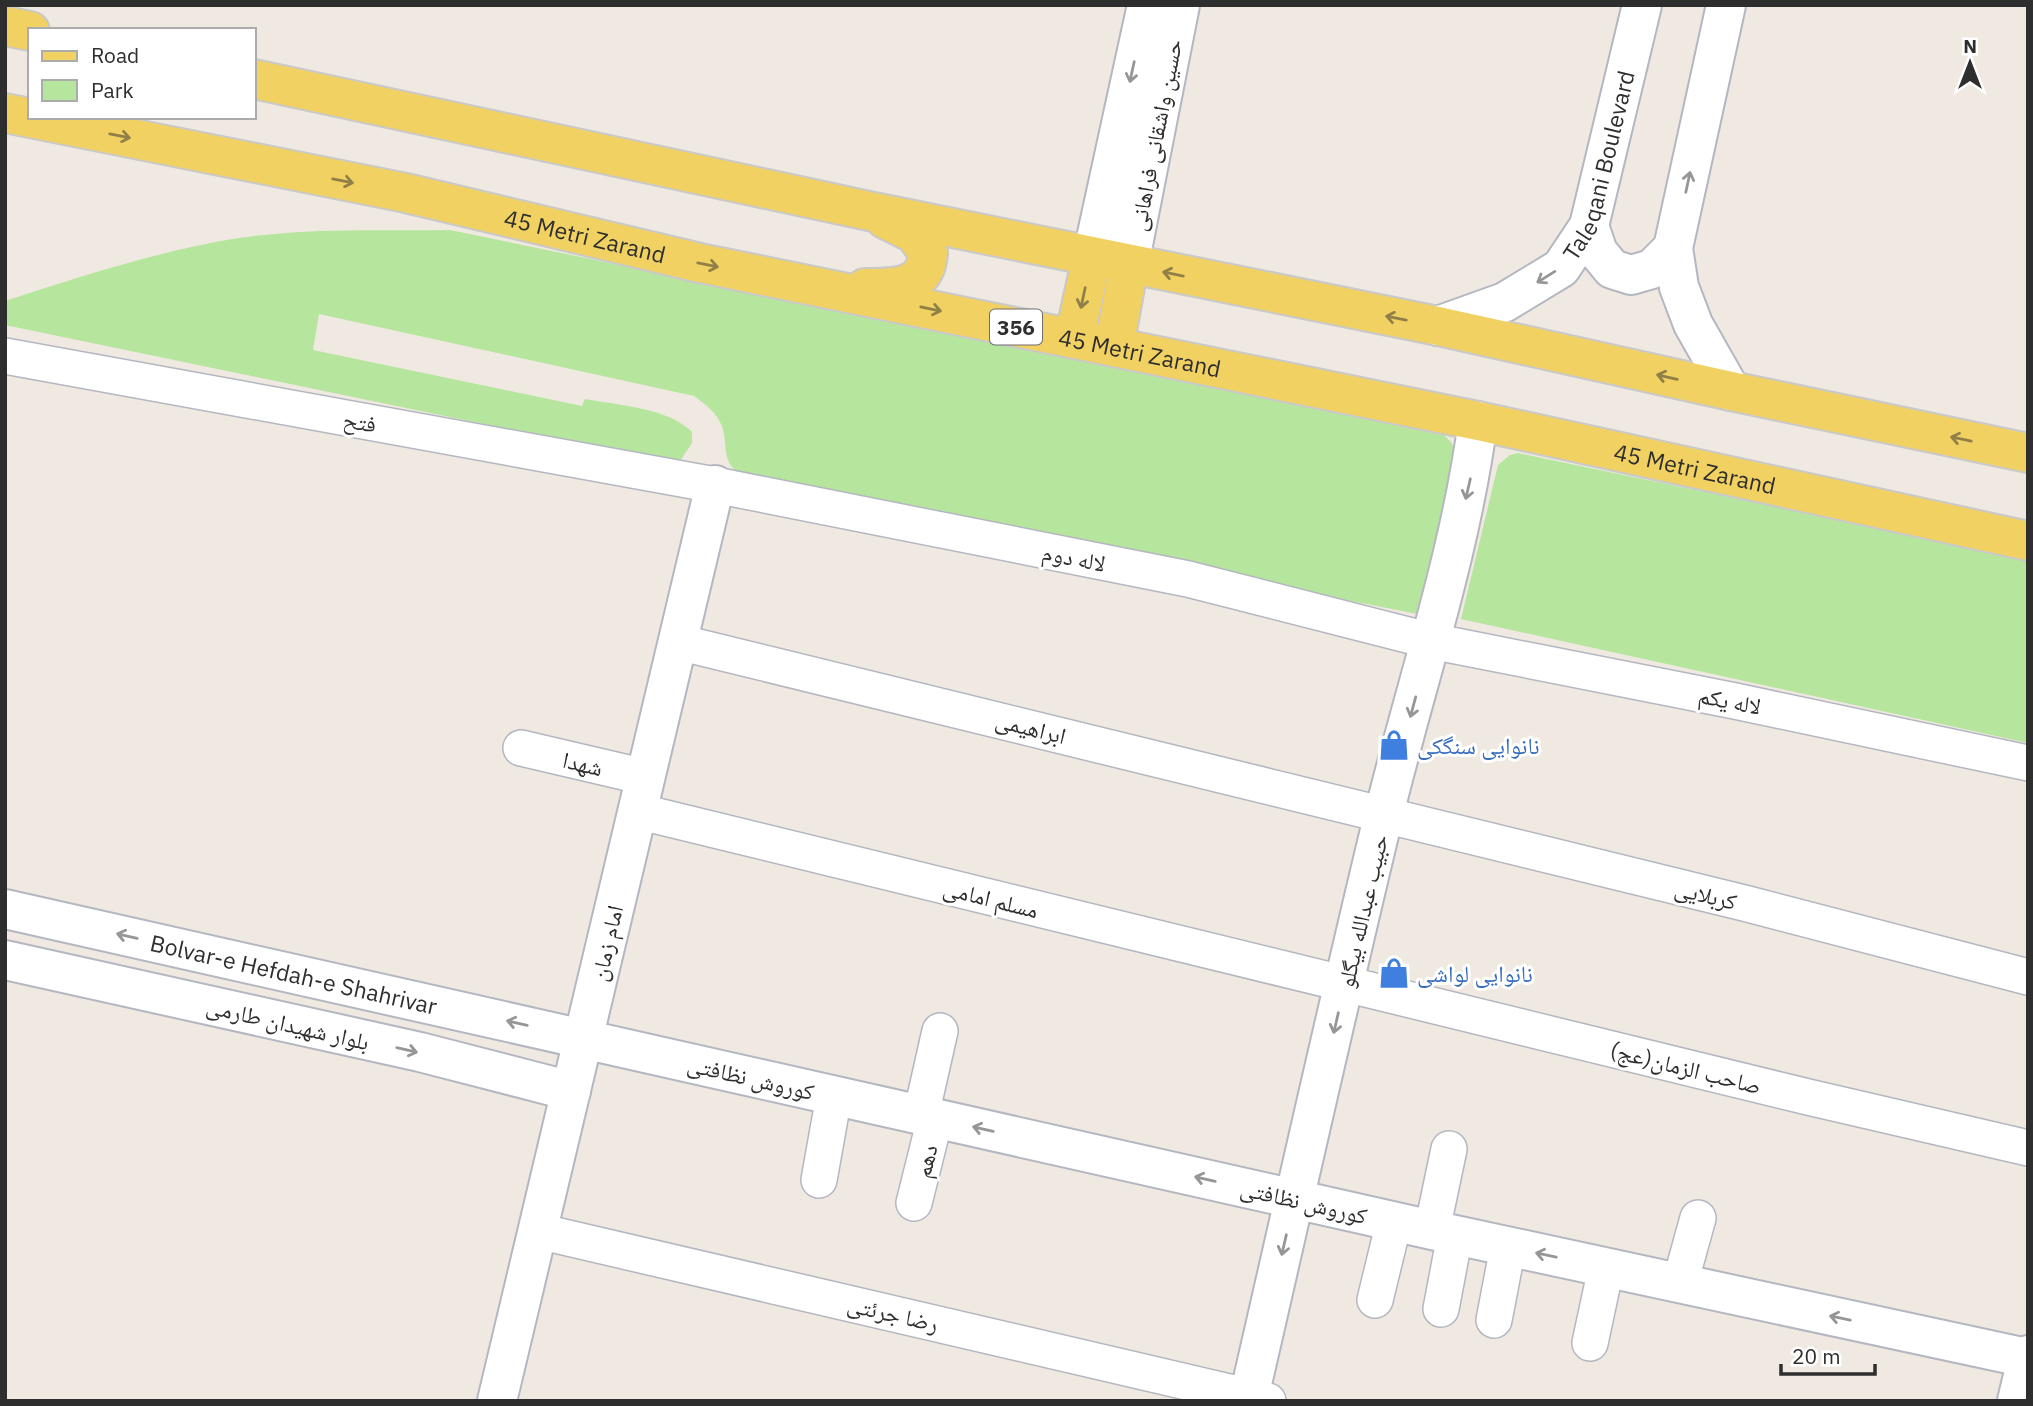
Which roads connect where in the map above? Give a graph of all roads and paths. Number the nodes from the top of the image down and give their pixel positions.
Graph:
1 (1147, 5) edge
2 (1180, 5) edge
3 (1642, 5) edge
4 (1726, 5) edge
5 (5, 26) edge
6 (28, 31) edge
7 (256, 79) edge
8 (5, 113) edge
9 (28, 118) edge
10 (35, 119) edge
11 (869, 211) junction
12 (1589, 226) junction
13 (1673, 248) junction
14 (1092, 257) junction
15 (1129, 265) junction
16 (828, 288) junction
17 (1438, 326) junction
18 (1074, 339) junction
19 (1114, 347) junction
20 (5, 356) edge
21 (1731, 391) junction
22 (1478, 421) junction
23 (2028, 453) edge
24 (715, 485) junction
25 (2028, 541) edge
26 (1431, 641) junction
27 (678, 642) junction
28 (521, 748) dead end
29 (2028, 763) edge
30 (641, 794) junction
31 (1384, 816) junction
32 (5, 909) edge
33 (5, 960) edge
34 (2028, 976) edge
35 (1345, 985) junction
36 (940, 1031) dead end
37 (583, 1038) junction
38 (571, 1091) junction
39 (834, 1096) junction
40 (928, 1117) junction
41 (2028, 1148) edge
42 (1449, 1149) dead end
43 (819, 1180) dead end
44 (1295, 1199) junction
45 (914, 1203) dead end
46 (1698, 1218) dead end
47 (1394, 1222) junction
48 (538, 1231) junction
49 (1444, 1233) junction
50 (1508, 1247) junction
51 (1606, 1268) junction
52 (1680, 1283) junction
53 (1375, 1300) dead end
54 (1441, 1309) dead end
55 (1494, 1320) dead end
56 (1590, 1343) dead end
57 (2027, 1357) edge
58 (1255, 1399) edge
59 (497, 1401) edge
60 (2017, 1401) edge

1 -> 14 street, حسین واشقانی فراهانی
2 - 15 street, حسین واشقانی فراهانی
3 - 12 street, Taleqani Boulevard
13 -> 4 street
5 - 6 main road
7 - 11 main road
8 -> 9 main road, 45 Metri Zarand / 356
10 -> 16 main road, 45 Metri Zarand / 356
11 - 14 main road
11 - 16 main road
12 - 13 street
12 -> 17 street, Taleqani Boulevard
13 - 21 street
14 - 15 main road
14 -> 18 main road
17 -> 15 main road
15 - 19 main road
16 -> 18 main road, 45 Metri Zarand / 356
21 -> 17 main road
18 - 19 main road, 45 Metri Zarand / 356
19 - 22 main road, 45 Metri Zarand / 356
20 - 24 street, فتح
23 -> 21 main road
22 - 25 main road, 45 Metri Zarand / 356
22 -> 26 street, حبیب عبدالله بیگلو
24 - 26 street, لاله دوم
24 - 27 street, امام زمان
26 - 29 street, لاله یکم
26 -> 31 street, حبیب عبدالله بیگلو
27 - 30 street, امام زمان
27 - 31 street, ابراهیمی
28 - 30 street, شهدا
30 - 35 street, مسلم امامی
30 - 37 street, امام زمان
31 - 34 street, کربلایی
31 - 35 street, حبیب عبدالله بیگلو
37 -> 32 street, Bolvar-e Hefdah-e Shahrivar
33 -> 38 street, بلوار شهیدان طارمی
35 - 41 street, صاحب الزمان(عج)
35 -> 44 street, حبیب عبدالله بیگلو
36 - 40 street, دهم
37 - 38 street, امام زمان
37 - 39 street, کوروش نظافتی
38 - 48 street, امام زمان
39 - 40 street, کوروش نظافتی
39 - 43 street
44 -> 40 street, کوروش نظافتی
40 - 45 street, دهم
42 - 49 street
44 - 47 street, کوروش نظافتی
44 -> 58 street, حبیب عبدالله بیگلو
46 - 52 street
47 - 49 street, کوروش نظافتی
47 - 53 street
48 - 58 street, رضا جرئتی
48 - 59 street, امام زمان
49 - 50 street, کوروش نظافتی
49 - 54 street
51 -> 50 street, کوروش نظافتی
50 - 55 street
51 - 52 street, کوروش نظافتی
51 - 56 street
57 -> 52 street, کوروش نظافتی
57 - 60 street

